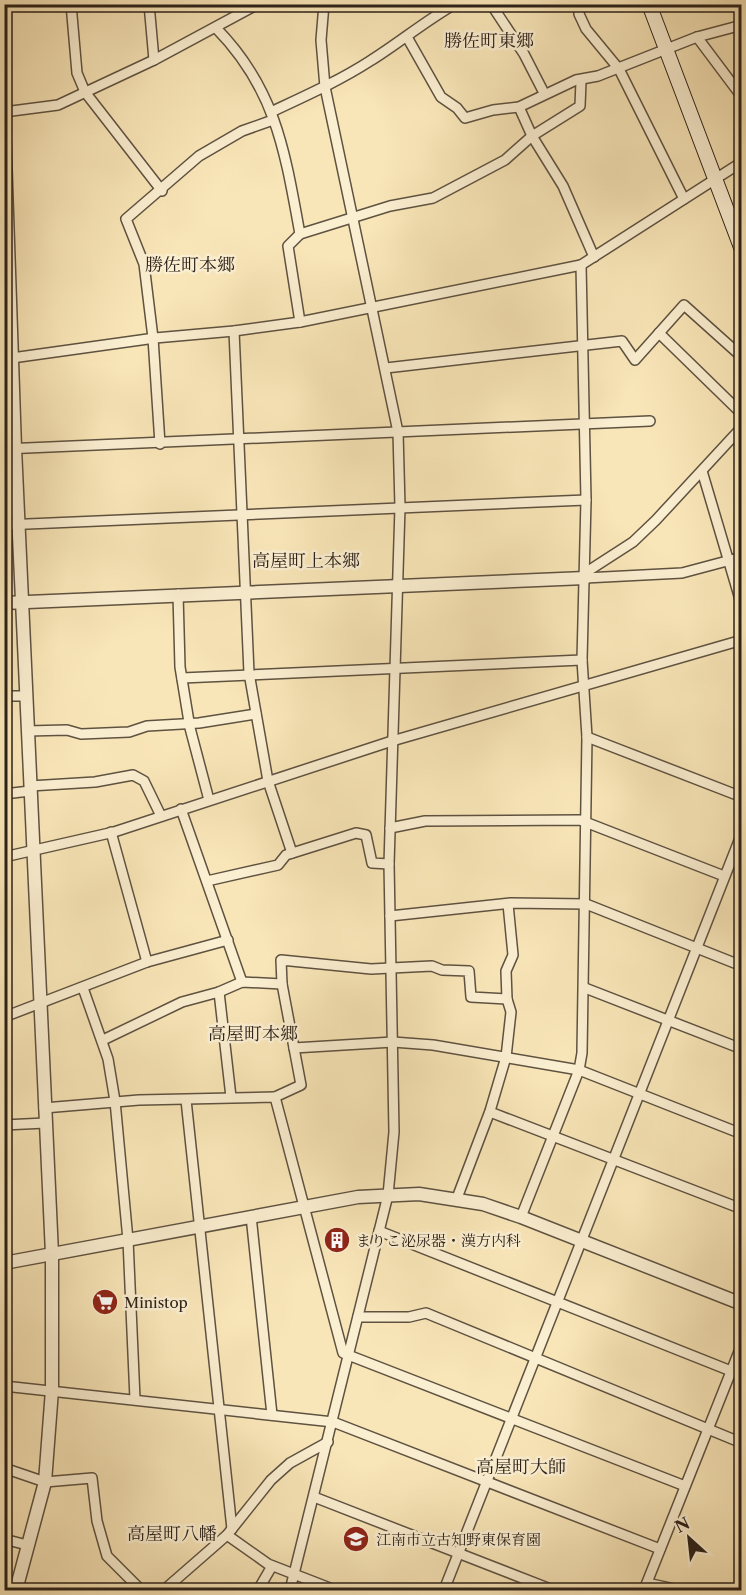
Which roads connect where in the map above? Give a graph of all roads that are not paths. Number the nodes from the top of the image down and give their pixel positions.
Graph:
1 (71, 4) edge
2 (149, 4) edge
3 (258, 4) edge
4 (324, 4) edge
5 (455, 4) edge
6 (491, 4) edge
7 (580, 4) edge
8 (649, 4) edge
9 (741, 26) edge
10 (216, 28) junction
11 (407, 37) junction
12 (698, 37) junction
13 (666, 49) junction
14 (154, 60) junction
15 (619, 69) junction
16 (581, 81) junction
17 (325, 87) junction
18 (85, 92) junction
19 (544, 93) junction
20 (741, 97) edge
21 (519, 107) junction
22 (4, 112) edge
23 (272, 116) junction
24 (4, 125) edge
25 (532, 136) junction
26 (741, 162) edge
27 (716, 179) junction
28 (162, 191) junction
29 (6, 192) edge
30 (684, 199) junction
31 (353, 219) junction
32 (300, 234) junction
33 (741, 250) edge
34 (594, 257) junction
35 (581, 265) junction
36 (8, 305) edge
37 (372, 307) junction
38 (300, 322) junction
39 (234, 331) junction
40 (659, 333) junction
41 (153, 338) junction
42 (583, 345) junction
43 (741, 357) edge
44 (12, 358) junction
45 (386, 368) junction
46 (9, 378) edge
47 (741, 414) edge
48 (650, 422) dead end
49 (584, 423) junction
50 (741, 427) edge
51 (398, 432) junction
52 (239, 441) junction
53 (160, 444) junction
54 (10, 449) edge
55 (702, 471) junction
56 (586, 500) junction
57 (400, 507) junction
58 (243, 514) junction
59 (4, 525) edge
60 (19, 525) junction
61 (741, 556) edge
62 (728, 561) junction
63 (585, 575) junction
64 (395, 586) junction
65 (244, 591) junction
66 (178, 594) junction
67 (22, 602) junction
68 (4, 603) edge
69 (741, 606) edge
70 (741, 640) edge
71 (582, 660) junction
72 (396, 668) junction
73 (249, 673) junction
74 (182, 678) junction
75 (584, 685) junction
76 (4, 696) edge
77 (26, 696) junction
78 (256, 714) junction
79 (189, 723) junction
80 (27, 731) junction
81 (587, 737) junction
82 (392, 741) junction
83 (268, 781) junction
84 (30, 789) junction
85 (4, 794) edge
86 (741, 797) edge
87 (209, 800) junction
88 (181, 809) junction
89 (161, 816) junction
90 (586, 822) junction
91 (390, 828) junction
92 (111, 832) junction
93 (741, 833) edge
94 (34, 851) junction
95 (292, 853) junction
96 (4, 857) edge
97 (389, 864) junction
98 (724, 876) junction
99 (207, 880) junction
100 (508, 904) junction
101 (586, 904) junction
102 (390, 916) junction
103 (228, 940) junction
104 (696, 948) junction
105 (147, 962) junction
106 (741, 966) edge
107 (391, 970) junction
108 (242, 982) junction
109 (282, 984) junction
110 (83, 988) junction
111 (585, 988) junction
112 (219, 992) junction
113 (507, 999) junction
114 (40, 1005) junction
115 (4, 1017) edge
116 (668, 1020) junction
117 (103, 1040) junction
118 (393, 1042) junction
119 (294, 1048) junction
120 (741, 1049) edge
121 (506, 1058) junction
122 (579, 1070) junction
123 (638, 1095) junction
124 (231, 1097) junction
125 (275, 1097) junction
126 (186, 1100) junction
127 (115, 1101) junction
128 (44, 1108) junction
129 (490, 1112) junction
130 (45, 1123) junction
131 (4, 1125) edge
132 (741, 1134) edge
133 (552, 1136) junction
134 (612, 1160) junction
135 (388, 1195) junction
136 (457, 1198) junction
137 (302, 1206) junction
138 (741, 1209) edge
139 (251, 1216) junction
140 (521, 1217) junction
141 (200, 1225) junction
142 (379, 1232) junction
143 (128, 1240) junction
144 (581, 1240) junction
145 (52, 1254) junction
146 (4, 1263) edge
147 (557, 1303) junction
148 (741, 1304) edge
149 (358, 1317) junction
150 (741, 1344) edge
151 (349, 1355) junction
152 (534, 1357) junction
153 (730, 1371) junction
154 (4, 1386) edge
155 (52, 1390) junction
156 (135, 1399) junction
157 (219, 1409) junction
158 (272, 1415) junction
159 (512, 1419) junction
160 (333, 1422) junction
161 (707, 1430) junction
162 (328, 1442) junction
163 (741, 1443) edge
164 (4, 1468) edge
165 (486, 1481) junction
166 (45, 1482) junction
167 (685, 1486) junction
168 (314, 1497) junction
169 (229, 1532) junction
170 (4, 1539) edge
171 (27, 1545) junction
172 (660, 1549) junction
173 (457, 1553) junction
174 (272, 1566) junction
175 (294, 1574) junction
176 (646, 1587) edge
177 (16, 1590) edge
178 (141, 1590) edge
179 (164, 1590) edge
180 (258, 1590) edge
181 (290, 1590) edge
182 (335, 1590) edge
183 (444, 1590) edge
184 (553, 1590) edge
185 (679, 1590) edge

1 - 18 street
2 - 14 street
3 - 10 street
4 - 17 street
5 - 11 street
6 - 19 street
7 - 15 street
8 - 13 main road
9 - 12 street
10 - 14 street
10 - 23 street
11 - 17 street
11 - 21 street
12 - 13 street
12 - 20 street
13 - 15 street
13 - 27 main road
14 - 18 street
15 - 16 street
15 - 30 street
16 - 19 street
16 - 25 street
17 - 23 street
17 - 31 street
18 - 22 street
18 - 28 street
19 - 21 street
21 - 25 street
23 - 28 street
23 - 32 street
24 - 29 street
25 - 31 street
25 - 34 street
26 - 27 street
27 - 30 street
27 - 33 main road
28 - 41 street
29 - 36 street
30 - 34 street
31 - 32 street
31 - 37 street
32 - 38 street
34 - 35 street
35 - 37 street
35 - 42 street
36 - 44 street
37 - 38 street
37 - 45 street
38 - 39 street
39 - 41 street
39 - 52 street
40 - 42 street
40 - 43 street
40 - 47 street
41 - 44 street
41 - 53 street
42 - 45 street
42 - 49 street
44 - 46 street
45 - 51 street
46 - 54 street
48 - 49 street
49 - 51 street
49 - 56 street
50 - 55 street
51 - 52 street
51 - 57 street
52 - 53 street
52 - 58 street
53 - 54 street
54 - 60 street
55 - 62 street
55 - 63 street
56 - 57 street
56 - 63 street
57 - 58 street
57 - 64 street
58 - 60 street
58 - 65 street
59 - 60 street
60 - 67 street
61 - 62 street
62 - 63 street
62 - 69 street
63 - 64 street
63 - 71 street
64 - 65 street
64 - 72 street
65 - 66 street
65 - 73 street
66 - 67 street
66 - 74 street
67 - 68 street
67 - 77 street
70 - 75 street
71 - 72 street
71 - 75 street
72 - 73 street
72 - 82 street
73 - 74 street
73 - 78 street
74 - 79 street
75 - 81 street
75 - 82 street
76 - 77 street
77 - 80 street
78 - 79 street
78 - 83 street
79 - 80 street
79 - 87 street
80 - 84 street
81 - 86 street
81 - 90 street
82 - 83 street
82 - 91 street
83 - 87 street
83 - 95 street
84 - 85 street
84 - 89 street
84 - 94 street
87 - 88 street
88 - 89 street
88 - 99 street
89 - 92 street
90 - 91 street
90 - 98 street
90 - 101 street
91 - 97 street
92 - 94 street
92 - 105 street
93 - 98 street
94 - 96 street
94 - 114 street
95 - 97 street
95 - 99 street
97 - 102 street
98 - 104 street
99 - 103 street
100 - 101 street
100 - 102 street
100 - 113 street
101 - 104 street
101 - 111 street
102 - 107 street
103 - 105 street
103 - 108 street
104 - 106 street
104 - 116 street
105 - 110 street
107 - 109 street
107 - 113 street
107 - 118 street
108 - 109 street
108 - 112 street
109 - 119 street
110 - 114 street
110 - 117 street
111 - 116 street
111 - 122 street
112 - 117 street
112 - 124 street
113 - 121 street
114 - 115 street
114 - 128 street
116 - 120 street
116 - 123 street
117 - 127 street
118 - 119 street
118 - 121 street
118 - 135 street
119 - 125 street
121 - 122 street
121 - 129 street
122 - 123 street
122 - 133 street
123 - 132 street
123 - 134 street
124 - 125 street
124 - 126 street
125 - 137 street
126 - 127 street
126 - 141 street
127 - 128 street
127 - 143 street
128 - 130 street
129 - 133 street
129 - 136 street
130 - 131 street
130 - 145 street
133 - 134 street
133 - 140 street
134 - 138 street
134 - 144 street
135 - 136 street
135 - 137 street
135 - 142 street
136 - 140 street
137 - 139 street
137 - 151 street
139 - 141 street
139 - 158 street
140 - 144 street
141 - 143 street
141 - 157 street
142 - 147 street
142 - 149 street
143 - 145 street
143 - 156 street
144 - 147 street
144 - 148 street
145 - 146 street
145 - 155 street
147 - 152 street
147 - 153 street
149 - 151 street
149 - 152 street
150 - 153 street
151 - 159 street
151 - 160 street
152 - 159 street
152 - 161 street
153 - 161 street
154 - 155 street
155 - 156 street
155 - 166 street
156 - 157 street
157 - 158 street
157 - 169 street
158 - 160 street
159 - 165 street
159 - 167 street
160 - 162 street
160 - 165 street
161 - 163 street
161 - 167 street
162 - 168 street
162 - 169 street
164 - 166 street
165 - 172 street
165 - 173 street
166 - 171 street
166 - 178 street
167 - 172 street
168 - 173 street
168 - 175 street
169 - 174 street
169 - 179 street
170 - 171 street
171 - 177 street
172 - 176 street
173 - 183 street
173 - 184 street
174 - 175 street
174 - 180 street
175 - 181 street
175 - 182 street
176 - 185 street

